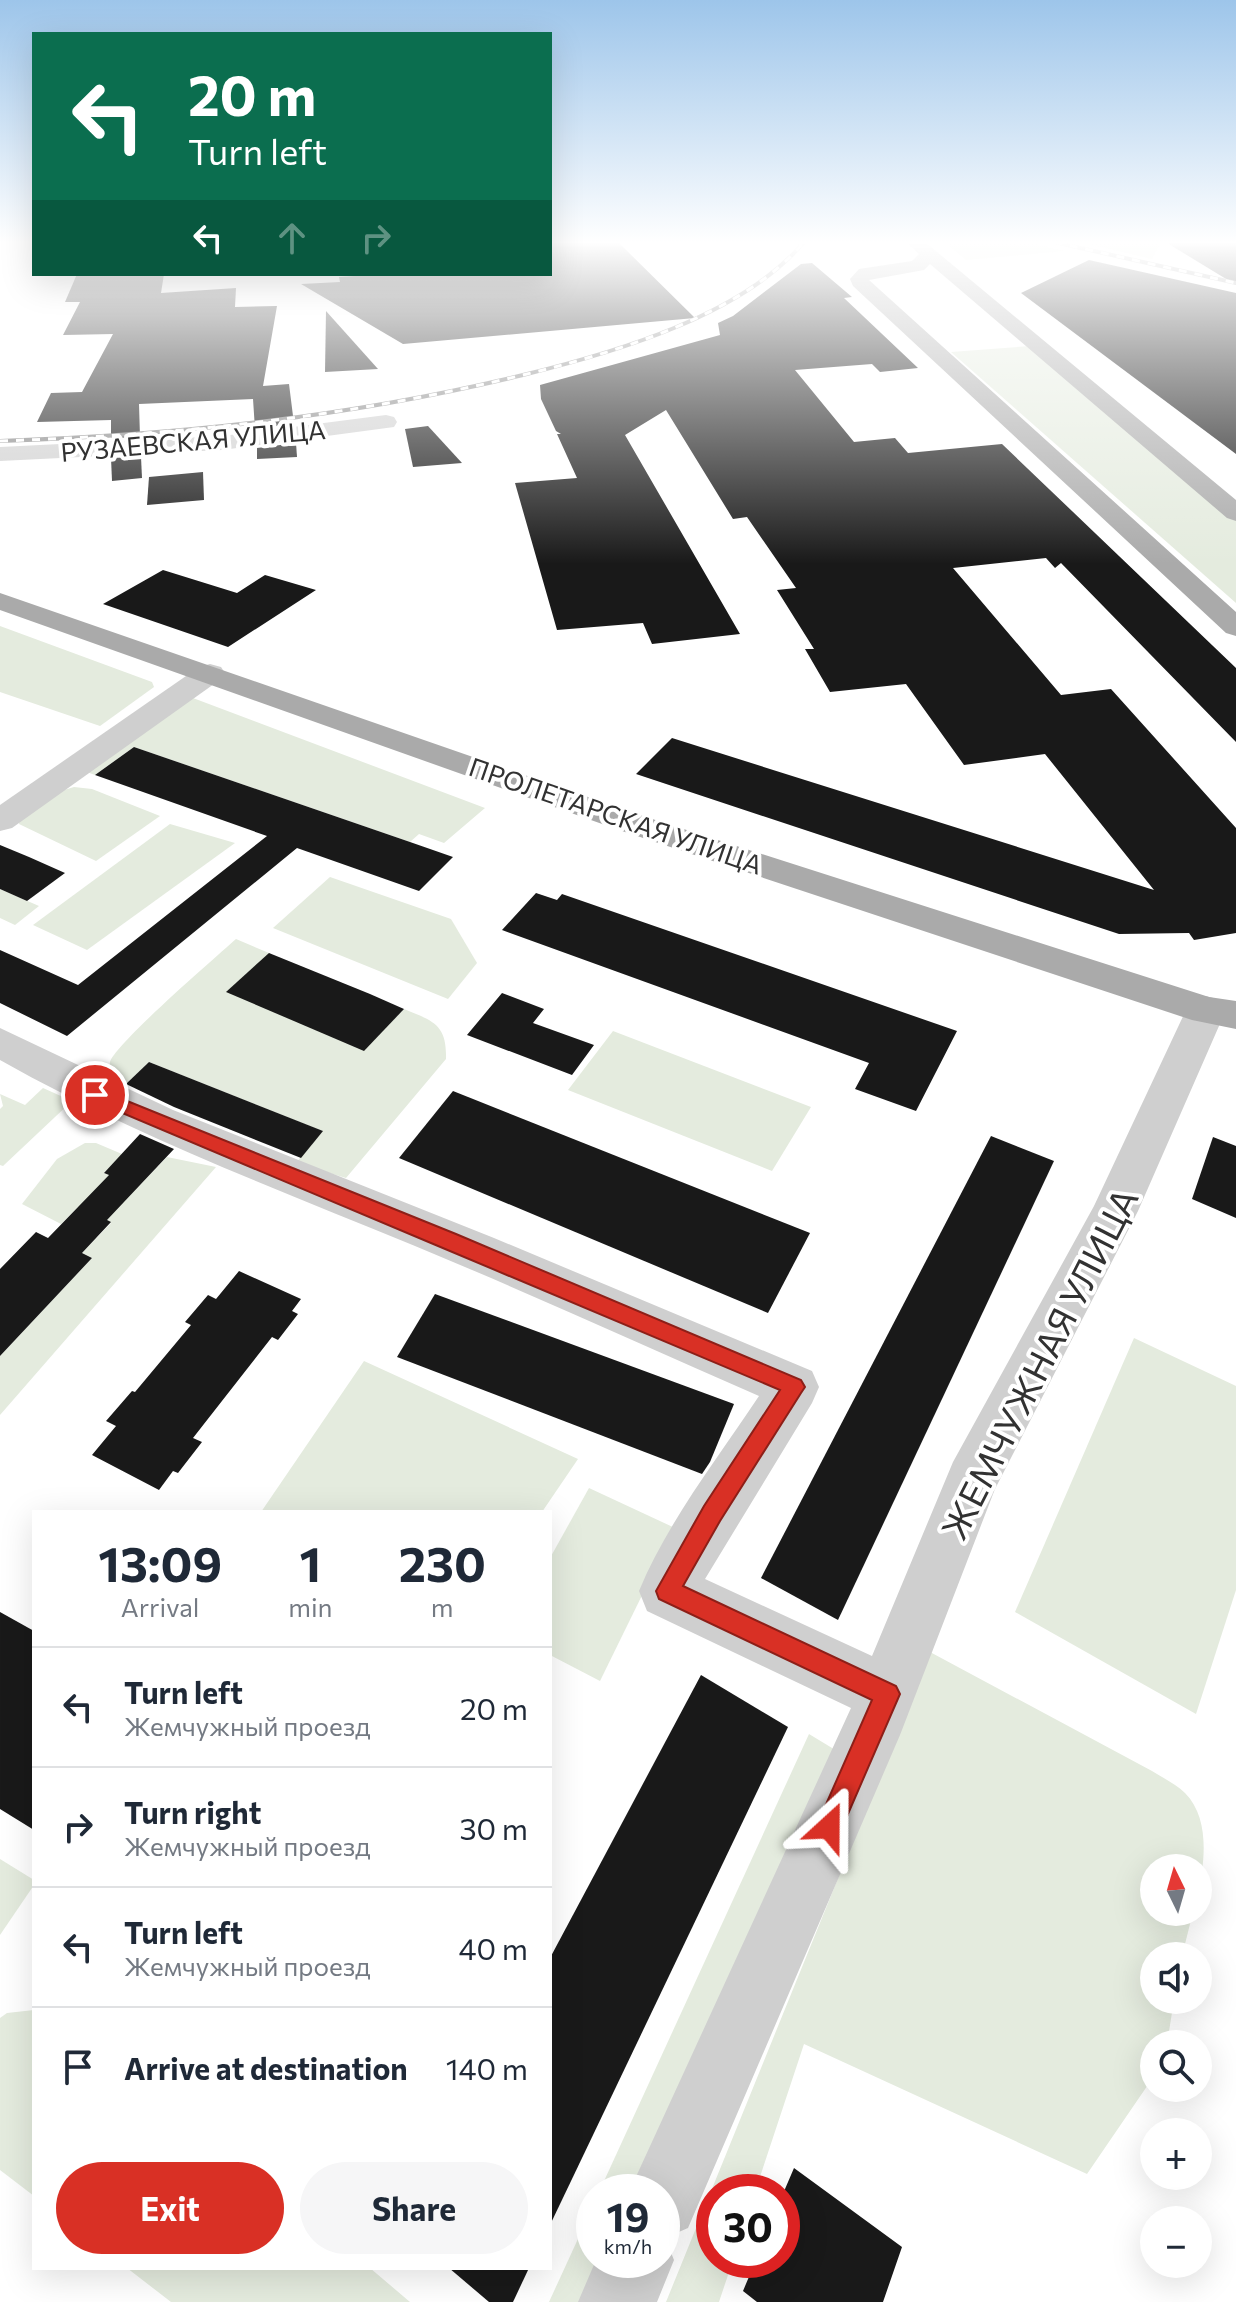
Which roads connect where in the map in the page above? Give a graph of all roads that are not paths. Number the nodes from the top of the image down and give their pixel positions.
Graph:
1 (931, 349) edge
2 (1042, 349) edge
3 (386, 422) dead end
4 (0, 454) edge
5 (1236, 513) edge
6 (0, 601) edge
7 (1236, 627) edge
8 (210, 673) junction
9 (0, 821) edge
10 (1221, 1012) edge
11 (0, 1042) edge
12 (887, 1694) junction
13 (674, 2174) edge
14 (628, 2278) edge
15 (617, 2302) edge

1 - 7 main road
2 - 5 main road
3 - 4 street, РУЗАЕВСКАЯ УЛИЦА
6 - 8 main road, ПРОЛЕТАРСКАЯ УЛИЦА
8 - 9 street
8 - 10 main road, ПРОЛЕТАРСКАЯ УЛИЦА
10 - 12 street, ЖЕМЧУЖНАЯ УЛИЦА
11 - 12 street
12 - 13 street, ЖЕМЧУЖНАЯ УЛИЦА
14 - 15 street

